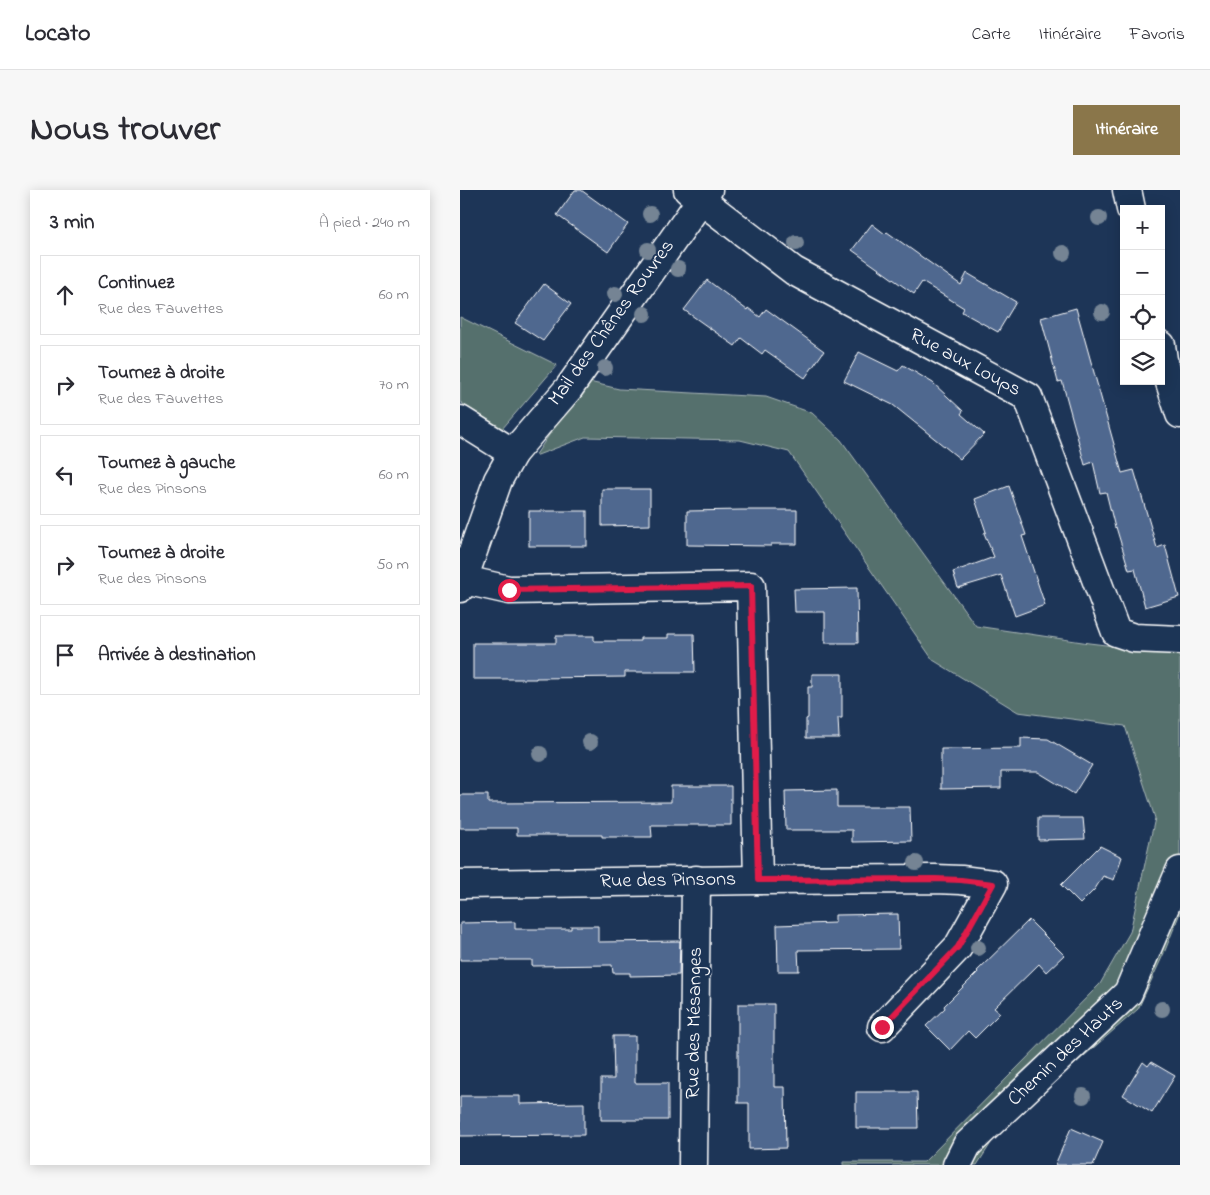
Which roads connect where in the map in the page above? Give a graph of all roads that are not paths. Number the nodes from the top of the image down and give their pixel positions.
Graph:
1 (1127, 190) edge
2 (699, 193) edge
3 (1130, 205) edge
4 (1165, 366) edge
5 (1180, 414) edge
6 (460, 420) edge
7 (513, 453) junction
8 (461, 582) edge
9 (1180, 640) edge
10 (1180, 871) edge
11 (696, 880) junction
12 (758, 880) junction
13 (460, 884) edge
14 (882, 1027) dead end
15 (693, 1165) edge
16 (957, 1165) edge

1 - 3 street
2 - 7 street, Mail des Chênes Rouvres
2 - 9 street, Rue aux Loups
4 - 5 street
6 - 7 street
7 - 8 street, Mail des Chênes Rouvres
8 - 12 street
10 - 16 street, Chemin des Hauts
11 - 12 street, Rue des Pinsons
11 - 13 street, Rue des Pinsons
11 - 15 street, Rue des Mésanges
12 - 14 street, Rue des Pinsons

